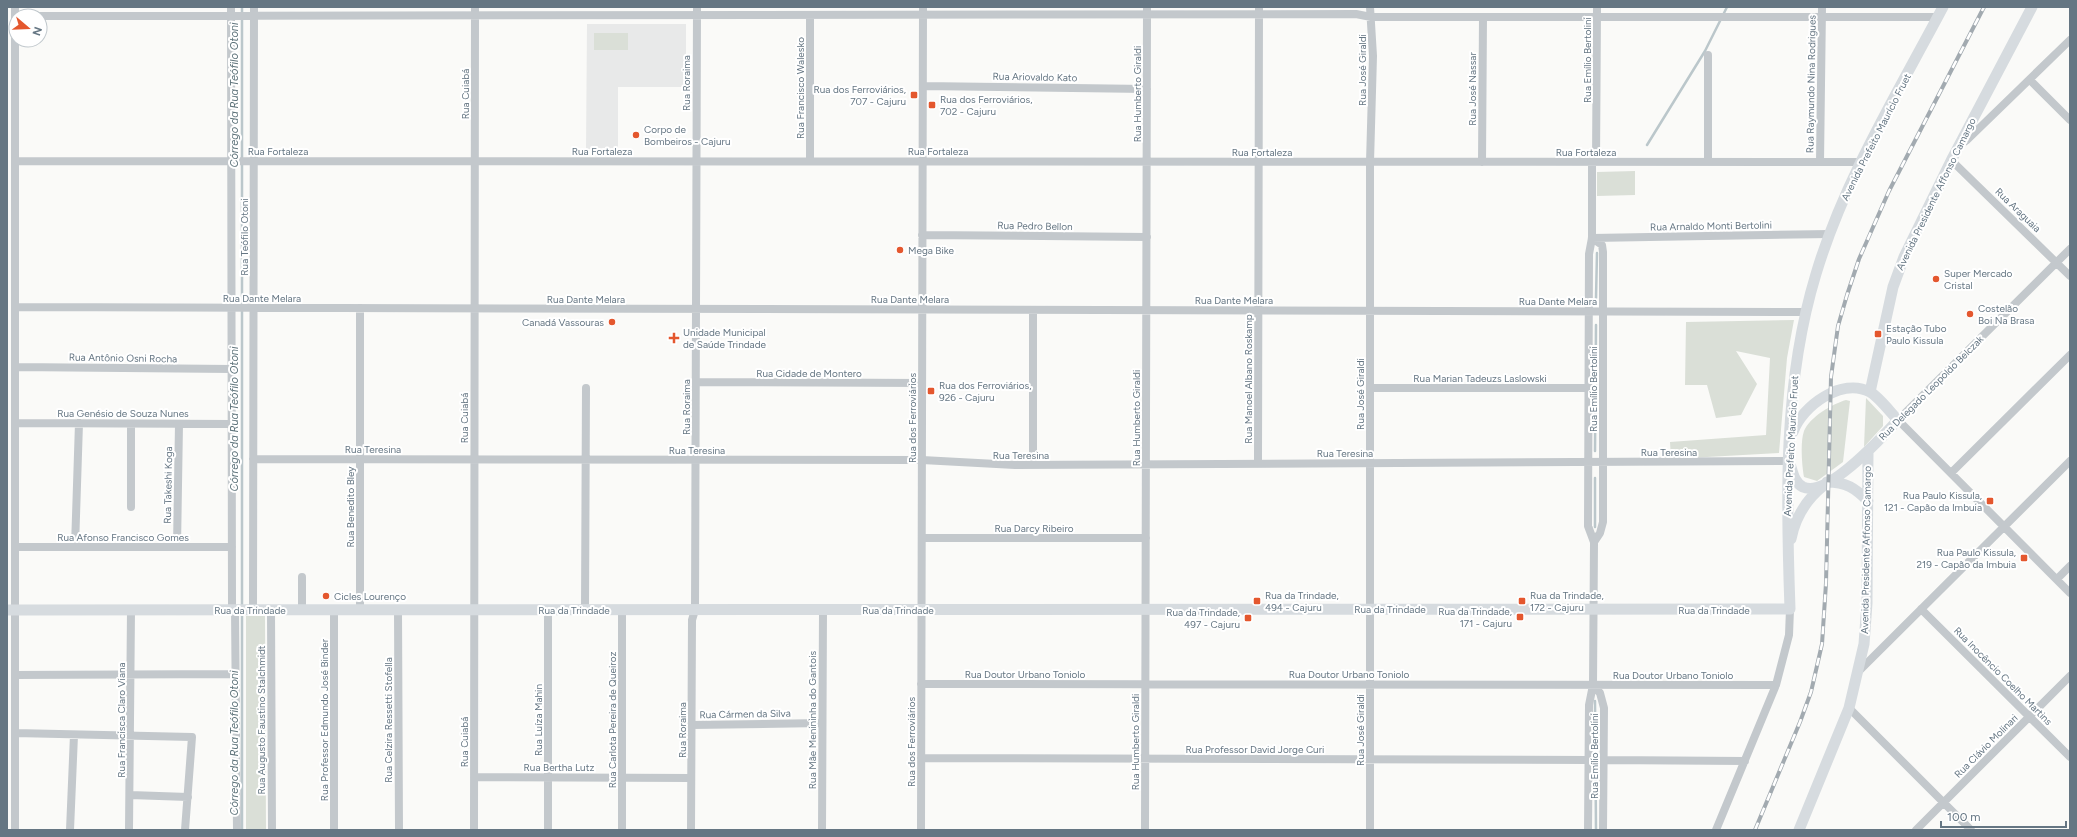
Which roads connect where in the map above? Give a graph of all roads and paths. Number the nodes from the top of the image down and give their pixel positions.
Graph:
1 (1370, 7) edge
2 (1597, 7) edge
3 (1822, 7) edge
4 (2032, 7) edge
5 (231, 11) edge
6 (254, 11) edge
7 (361, 11) edge
8 (475, 11) edge
9 (696, 11) edge
10 (923, 11) edge
11 (1147, 11) edge
12 (1259, 11) edge
13 (1940, 12) edge
14 (48, 15) edge
15 (810, 15) junction
16 (1371, 17) junction
17 (1483, 17) junction
18 (1597, 17) junction
19 (1822, 17) junction
20 (2070, 40) edge
21 (14, 48) edge
22 (1708, 55) dead end
23 (2030, 80) junction
24 (923, 86) junction
25 (1147, 89) junction
26 (2070, 120) edge
27 (1960, 145) junction
28 (11, 150) edge
29 (1951, 160) junction
30 (15, 161) junction
31 (231, 161) junction
32 (254, 161) junction
33 (475, 161) junction
34 (696, 161) junction
35 (810, 161) junction
36 (922, 162) junction
37 (1147, 162) junction
38 (1259, 162) junction
39 (1370, 162) junction
40 (1482, 162) junction
41 (1594, 162) junction
42 (1708, 162) junction
43 (1820, 162) junction
44 (1861, 162) junction
45 (1830, 234) junction
46 (922, 235) junction
47 (1147, 238) junction
48 (1592, 238) junction
49 (2070, 249) edge
50 (2057, 262) junction
51 (2070, 276) edge
52 (12, 303) edge
53 (232, 308) junction
54 (254, 308) junction
55 (360, 308) junction
56 (474, 308) junction
57 (696, 309) junction
58 (922, 310) junction
59 (1033, 310) junction
60 (1146, 310) junction
61 (1258, 310) junction
62 (1370, 311) junction
63 (1589, 311) junction
64 (1603, 311) junction
65 (1806, 312) junction
66 (2070, 355) edge
67 (15, 366) junction
68 (232, 369) junction
69 (696, 382) junction
70 (922, 383) junction
71 (586, 388) dead end
72 (1370, 388) junction
73 (1589, 388) junction
74 (1870, 392) junction
75 (1898, 420) junction
76 (15, 423) junction
77 (79, 423) junction
78 (131, 424) junction
79 (179, 424) junction
80 (232, 424) junction
81 (11, 444) edge
82 (1789, 444) junction
83 (1868, 451) junction
84 (254, 459) junction
85 (360, 459) junction
86 (474, 459) junction
87 (586, 460) junction
88 (696, 460) junction
89 (922, 460) junction
90 (1788, 461) junction
91 (2070, 461) edge
92 (1588, 462) junction
93 (1603, 462) junction
94 (1370, 463) junction
95 (1146, 464) junction
96 (1258, 464) junction
97 (1033, 465) junction
98 (1951, 473) junction
99 (1827, 482) junction
100 (1868, 501) junction
101 (131, 507) dead end
102 (2004, 526) junction
103 (11, 529) edge
104 (922, 538) junction
105 (1146, 538) junction
106 (1594, 542) junction
107 (15, 547) junction
108 (75, 547) junction
109 (177, 547) junction
110 (232, 547) junction
111 (1788, 559) junction
112 (2070, 566) edge
113 (302, 577) dead end
114 (2057, 579) junction
115 (2070, 593) edge
116 (1370, 609) junction
117 (1594, 609) junction
118 (1790, 609) junction
119 (1921, 609) junction
120 (11, 610) edge
121 (131, 610) junction
122 (233, 610) junction
123 (253, 610) junction
124 (271, 610) junction
125 (302, 610) junction
126 (334, 610) junction
127 (360, 610) junction
128 (398, 610) junction
129 (474, 610) junction
130 (548, 610) junction
131 (585, 610) junction
132 (622, 610) junction
133 (695, 610) junction
134 (823, 610) junction
135 (922, 610) junction
136 (1146, 610) junction
137 (1859, 671) junction
138 (131, 674) junction
139 (235, 674) junction
140 (15, 675) junction
141 (2070, 676) edge
142 (922, 684) junction
143 (1146, 684) junction
144 (1370, 684) junction
145 (1593, 685) junction
146 (1776, 685) junction
147 (11, 686) edge
148 (1849, 708) junction
149 (2030, 716) junction
150 (822, 723) junction
151 (692, 725) junction
152 (14, 733) junction
153 (74, 735) junction
154 (131, 736) junction
155 (11, 748) edge
156 (2070, 756) edge
157 (921, 758) junction
158 (1145, 759) junction
159 (1370, 760) junction
160 (1589, 760) junction
161 (1604, 760) junction
162 (1745, 761) junction
163 (474, 777) junction
164 (548, 777) junction
165 (622, 778) junction
166 (692, 778) junction
167 (130, 795) junction
168 (188, 797) junction
169 (1944, 802) junction
170 (15, 830) edge
171 (70, 830) edge
172 (129, 830) edge
173 (185, 830) edge
174 (237, 830) edge
175 (272, 830) edge
176 (334, 830) edge
177 (399, 830) edge
178 (474, 830) edge
179 (548, 830) edge
180 (622, 830) edge
181 (691, 830) edge
182 (822, 830) edge
183 (921, 830) edge
184 (1145, 830) edge
185 (1370, 830) edge
186 (1588, 830) edge
187 (1603, 830) edge
188 (1716, 830) edge
189 (1799, 830) edge
190 (1916, 830) edge
191 (1972, 830) edge

1 - 16 street, Rua José Giraldi
2 - 18 street, Rua Emílio Bertolini
3 - 19 street, Rua Raymundo Nina Rodrigues
4 - 27 main road, Avenida Presidente Affonso Camargo
5 - 6 street
5 - 14 street
5 - 31 street, Rua Teófilo Otoni
6 - 7 street
6 - 32 street, Rua Teófilo Otoni
7 - 8 street
8 - 9 street
8 - 33 street, Rua Cuiabá
9 - 15 street
9 - 34 street, Rua Roraima
10 - 11 street
10 - 15 street
10 - 24 street, Rua dos Ferroviários
11 - 12 street
11 - 25 street, Rua Humberto Giraldi
12 - 16 street
12 - 38 street, Rua Manoel Albano Roskamp
13 - 19 street
13 - 44 main road, Avenida Prefeito Maurício Fruet
15 - 35 street, Rua Francisco Walesko
16 - 17 street
16 - 39 street, Rua José Giraldi
17 - 18 street
17 - 40 street, Rua José Nassar
18 - 19 street
18 - 41 street, Rua Emílio Bertolini
19 - 43 street, Rua Raymundo Nina Rodrigues
20 - 23 street
21 - 28 street
22 - 42 street
23 - 26 street
23 - 27 street
24 - 25 street, Rua Ariovaldo Kato
24 - 36 street, Rua dos Ferroviários
25 - 37 street, Rua Humberto Giraldi
27 - 29 main road, Avenida Presidente Affonso Camargo
28 - 30 street
29 - 50 street, Rua Araguaia
29 - 74 main road, Avenida Presidente Affonso Camargo
30 - 31 street, Rua Fortaleza
30 - 52 street
31 - 32 street, Rua Fortaleza
31 - 53 street, Rua Teófilo Otoni
32 - 33 street, Rua Fortaleza
32 - 54 street, Rua Teófilo Otoni
33 - 34 street, Rua Fortaleza
33 - 56 street, Rua Cuiabá
34 - 35 street, Rua Fortaleza
34 - 57 street, Rua Roraima
35 - 36 street, Rua Fortaleza
36 - 37 street, Rua Fortaleza
36 - 46 street, Rua dos Ferroviários
37 - 38 street, Rua Fortaleza
37 - 47 street, Rua Humberto Giraldi
38 - 39 street, Rua Fortaleza
38 - 61 street, Rua Manoel Albano Roskamp
39 - 40 street, Rua Fortaleza
39 - 62 street, Rua José Giraldi
40 - 41 street, Rua Fortaleza
41 - 42 street, Rua Fortaleza
41 - 48 street, Rua Emílio Bertolini
42 - 43 street, Rua Fortaleza
43 - 44 street, Rua Fortaleza
44 - 45 main road, Avenida Prefeito Maurício Fruet
45 - 48 street, Rua Arnaldo Monti Bertolini
45 - 65 main road, Avenida Prefeito Maurício Fruet
46 - 47 street, Rua Pedro Bellon
46 - 58 street, Rua dos Ferroviários
47 - 60 street, Rua Humberto Giraldi
48 - 63 street, Rua Emílio Bertolini
48 - 64 street, Rua Emílio Bertolini
49 - 50 street, Rua Delegado Leopoldo Belczak
50 - 51 street, Rua Araguaia
50 - 75 street, Rua Delegado Leopoldo Belczak
52 - 53 street, Rua Dante Melara
52 - 67 street
53 - 54 street, Rua Dante Melara
53 - 68 street, Rua Teófilo Otoni
54 - 55 street, Rua Dante Melara
54 - 84 street, Rua Teófilo Otoni
55 - 56 street, Rua Dante Melara
55 - 85 street, Rua Benedito Bley
56 - 57 street, Rua Dante Melara
56 - 86 street, Rua Cuiabá
57 - 58 street, Rua Dante Melara
57 - 69 street, Rua Roraima
58 - 59 street, Rua Dante Melara
58 - 70 street, Rua dos Ferroviários
59 - 60 street, Rua Dante Melara
59 - 97 street
60 - 61 street, Rua Dante Melara
60 - 95 street, Rua Humberto Giraldi
61 - 62 street, Rua Dante Melara
61 - 96 street, Rua Manoel Albano Roskamp
62 - 63 street, Rua Dante Melara
62 - 72 street, Rua José Giraldi
63 - 64 street, Rua Dante Melara
63 - 73 street, Rua Emílio Bertolini
64 - 65 street, Rua Dante Melara
64 - 93 street, Rua Emílio Bertolini
65 - 82 main road, Avenida Prefeito Maurício Fruet
66 - 98 street
67 - 68 street, Rua Antônio Osni Rocha
67 - 76 street
68 - 80 street, Rua Teófilo Otoni
69 - 70 street, Rua Cidade de Montero
69 - 88 street, Rua Roraima
70 - 89 street, Rua dos Ferroviários
71 - 87 street
72 - 73 street, Rua Marian Tadeuzs Laslowski
72 - 94 street, Rua José Giraldi
73 - 92 street, Rua Emílio Bertolini
74 - 75 main road
74 - 82 main road
75 - 83 main road, Rua Delegado Leopoldo Belczak
75 - 98 street
76 - 77 street, Rua Genésio de Souza Nunes
76 - 81 street
77 - 78 street, Rua Genésio de Souza Nunes
77 - 108 street
78 - 79 street, Rua Genésio de Souza Nunes
78 - 101 street
79 - 80 street, Rua Genésio de Souza Nunes
79 - 109 street, Rua Takeshi Koga
80 - 110 street, Rua Teófilo Otoni
81 - 103 street
82 - 90 main road, Avenida Prefeito Maurício Fruet
83 - 99 main road, Rua Delegado Leopoldo Belczak
83 - 100 main road, Avenida Presidente Affonso Camargo
84 - 85 street, Rua Teresina
84 - 123 street, Rua Teófilo Otoni
85 - 86 street, Rua Teresina
85 - 127 street, Rua Benedito Bley
86 - 87 street, Rua Teresina
86 - 129 street, Rua Cuiabá
87 - 88 street, Rua Teresina
87 - 131 street
88 - 89 street, Rua Teresina
88 - 133 street, Rua Roraima
89 - 97 street, Rua Teresina
89 - 104 street, Rua dos Ferroviários
90 - 93 street, Rua Teresina
90 - 99 main road, Rua Delegado Leopoldo Belczak
90 - 111 main road, Avenida Prefeito Maurício Fruet
91 - 102 street
92 - 93 street, Rua Teresina
92 - 94 street, Rua Teresina
92 - 106 street, Rua Emílio Bertolini
93 - 106 street, Rua Emílio Bertolini
94 - 96 street, Rua Teresina
94 - 116 street, Rua José Giraldi
95 - 96 street, Rua Teresina
95 - 97 street, Rua Teresina
95 - 105 street, Rua Humberto Giraldi
98 - 102 street
99 - 100 main road
99 - 111 main road
100 - 137 main road, Avenida Presidente Affonso Camargo
102 - 114 street
102 - 119 street
103 - 107 street
104 - 105 street, Rua Darcy Ribeiro
104 - 135 street, Rua dos Ferroviários
105 - 136 street, Rua Humberto Giraldi
106 - 117 street, Rua Emílio Bertolini
107 - 108 street, Rua Afonso Francisco Gomes
107 - 120 street
108 - 109 street, Rua Afonso Francisco Gomes
109 - 110 street, Rua Afonso Francisco Gomes
110 - 122 street, Rua Teófilo Otoni
111 - 118 main road, Avenida Prefeito Maurício Fruet
112 - 114 street
113 - 125 street
114 - 115 street
116 - 117 main road, Rua da Trindade
116 - 136 main road, Rua da Trindade
116 - 144 street, Rua José Giraldi
117 - 118 main road, Rua da Trindade
117 - 145 street, Rua Emílio Bertolini
118 - 146 street, Avenida Prefeito Maurício Fruet
119 - 137 street
119 - 149 street, Rua Inocêncio Coelho Martins
120 - 121 main road, Rua da Trindade
120 - 140 street
121 - 122 main road, Rua da Trindade
121 - 138 street, Rua Francisca Claro Viana
122 - 123 main road, Rua da Trindade
122 - 139 street, Rua Teófilo Otoni
123 - 124 main road, Rua da Trindade
124 - 125 main road, Rua da Trindade
124 - 175 street, Rua Augusto Faustino Stalchmidt
125 - 126 main road, Rua da Trindade
126 - 127 main road, Rua da Trindade
126 - 176 street, Rua Professor Edmundo José Binder
127 - 128 main road, Rua da Trindade
128 - 129 main road, Rua da Trindade
128 - 177 street, Rua Celzira Ressetti Stofella
129 - 130 main road, Rua da Trindade
129 - 163 street, Rua Cuiabá
130 - 131 main road, Rua da Trindade
130 - 164 street, Rua Luíza Mahin
131 - 132 main road, Rua da Trindade
132 - 133 main road, Rua da Trindade
132 - 165 street, Rua Carlota Pereira de Queiroz
133 - 134 main road, Rua da Trindade
133 - 151 street, Rua Roraima
134 - 135 main road, Rua da Trindade
134 - 150 street, Rua Mãe Menininha do Gantois
135 - 136 main road, Rua da Trindade
135 - 142 street, Rua dos Ferroviários
136 - 143 street, Rua Humberto Giraldi
137 - 148 main road, Avenida Presidente Affonso Camargo
138 - 139 street
138 - 140 street
138 - 154 street, Rua Francisca Claro Viana
139 - 174 street, Rua Teófilo Otoni
140 - 147 street
141 - 149 street, Rua Clávio Molinari
142 - 143 street, Rua Doutor Urbano Toniolo
142 - 157 street, Rua dos Ferroviários
143 - 144 street, Rua Doutor Urbano Toniolo
143 - 158 street, Rua Humberto Giraldi
144 - 145 street, Rua Doutor Urbano Toniolo
144 - 159 street, Rua José Giraldi
145 - 146 street, Rua Doutor Urbano Toniolo
145 - 160 street, Rua Emílio Bertolini
145 - 161 street, Rua Emílio Bertolini
146 - 162 street, Avenida Prefeito Maurício Fruet
147 - 152 street
148 - 169 street
148 - 189 main road, Avenida Presidente Affonso Camargo
149 - 156 street, Rua Inocêncio Coelho Martins
149 - 169 street, Rua Clávio Molinari
150 - 151 street, Rua Cármen da Silva
150 - 182 street, Rua Mãe Menininha do Gantois
151 - 166 street, Rua Roraima
152 - 153 street
152 - 155 street
153 - 154 street
153 - 171 street
154 - 167 street, Rua Francisca Claro Viana
154 - 168 street
155 - 170 street
157 - 158 street, Rua Professor David Jorge Curi
157 - 183 street, Rua dos Ferroviários
158 - 159 street, Rua Professor David Jorge Curi
158 - 184 street, Rua Humberto Giraldi
159 - 160 street, Rua Professor David Jorge Curi
159 - 185 street, Rua José Giraldi
160 - 186 street, Rua Emílio Bertolini
161 - 162 street
161 - 187 street, Rua Emílio Bertolini
162 - 188 street, Avenida Prefeito Maurício Fruet
163 - 164 street, Rua Bertha Lutz
163 - 178 street, Rua Cuiabá
164 - 165 street, Rua Bertha Lutz
164 - 179 street, Rua Luíza Mahin
165 - 166 street, Rua Bertha Lutz
165 - 180 street, Rua Carlota Pereira de Queiroz
166 - 181 street, Rua Roraima
167 - 168 street
167 - 172 street, Rua Francisca Claro Viana
168 - 173 street
169 - 190 street, Rua Clávio Molinari
169 - 191 street

